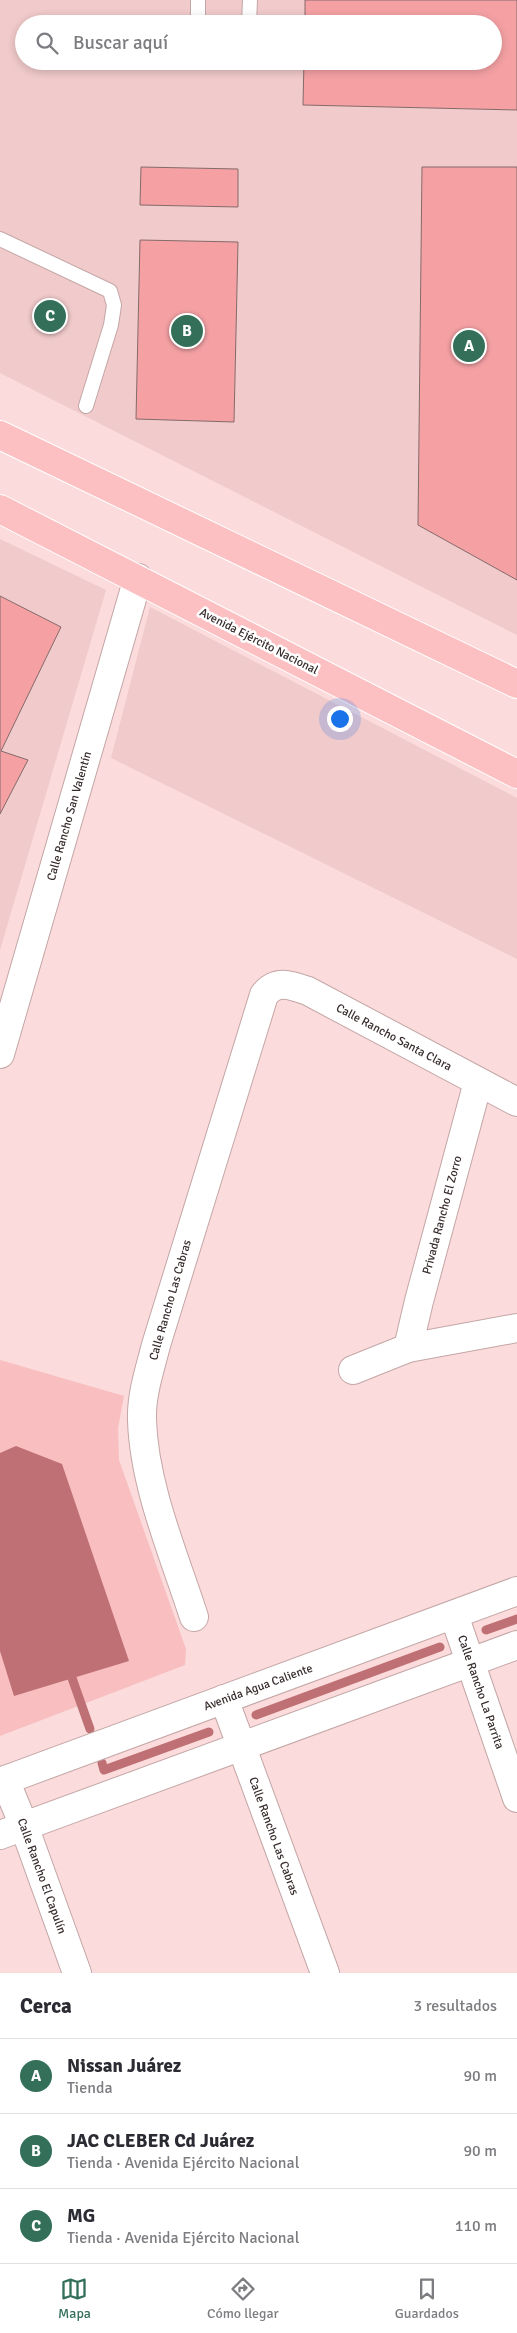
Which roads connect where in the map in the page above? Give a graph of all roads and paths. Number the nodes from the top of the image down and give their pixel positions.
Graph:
1 (198, 0) edge
2 (250, 0) edge
3 (198, 15) edge
4 (249, 15) edge
5 (0, 240) edge
6 (86, 406) dead end
7 (0, 434) edge
8 (0, 509) edge
9 (138, 578) junction
10 (517, 684) edge
11 (517, 774) edge
12 (269, 989) joint
13 (0, 1054) edge
14 (478, 1082) junction
15 (517, 1102) edge
16 (517, 1328) edge
17 (408, 1348) junction
18 (353, 1370) dead end
19 (517, 1591) edge
20 (454, 1614) junction
21 (194, 1616) dead end
22 (517, 1646) edge
23 (471, 1662) junction
24 (224, 1699) junction
25 (241, 1747) junction
26 (3, 1781) edge
27 (517, 1798) edge
28 (12, 1831) edge
29 (77, 1973) edge
30 (325, 1973) edge

1 - 3 lane
2 - 4 lane
5 - 6 lane
7 - 10 main road
8 - 9 main road, Avenida Ejército Nacional
9 - 11 main road, Avenida Ejército Nacional
9 - 13 street, Calle Rancho San Valentín
12 - 14 street, Calle Rancho Santa Clara
12 - 21 street, Calle Rancho Las Cabras
14 - 15 street, Calle Rancho Santa Clara
14 - 17 street, Privada Rancho El Zorro
16 - 17 street
17 - 18 street
19 - 20 street, Avenida Agua Caliente
20 - 23 street, Calle Rancho La Parrita
20 - 24 street, Avenida Agua Caliente
22 - 23 street
23 - 25 street
23 - 27 street, Calle Rancho La Parrita
24 - 25 street, Calle Rancho Las Cabras
24 - 26 street, Avenida Agua Caliente
25 - 28 street
25 - 30 street, Calle Rancho Las Cabras
26 - 28 street, Calle Rancho El Capulín
28 - 29 street, Calle Rancho El Capulín

